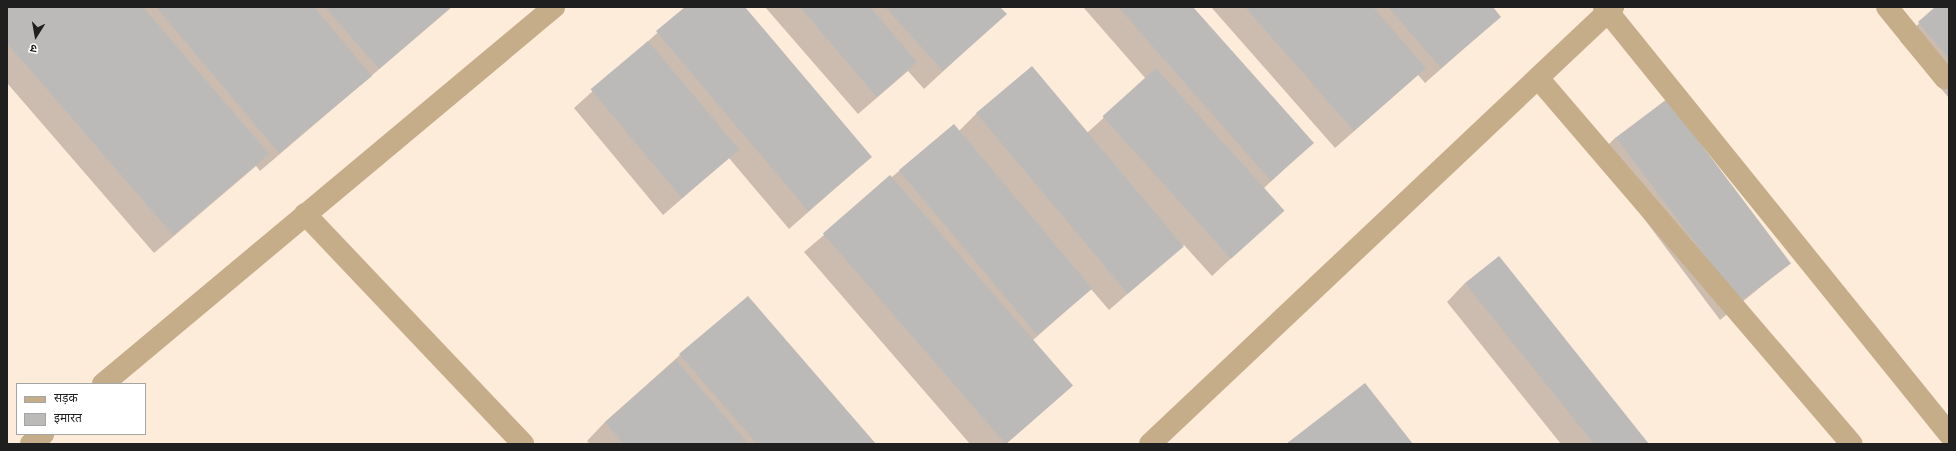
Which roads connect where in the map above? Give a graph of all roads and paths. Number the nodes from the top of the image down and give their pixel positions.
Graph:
1 (554, 7) edge
2 (1887, 7) edge
3 (1609, 9) edge
4 (1538, 78) junction
5 (1945, 78) dead end
6 (305, 214) junction
7 (104, 383) edge
8 (1949, 434) edge
9 (42, 435) edge
10 (31, 444) edge
11 (523, 444) edge
12 (1150, 444) edge
13 (1852, 444) edge

1 - 6 street
2 - 5 street
3 - 4 street
3 - 8 street
4 - 12 street
4 - 13 street
6 - 7 street
6 - 11 street
9 - 10 street

